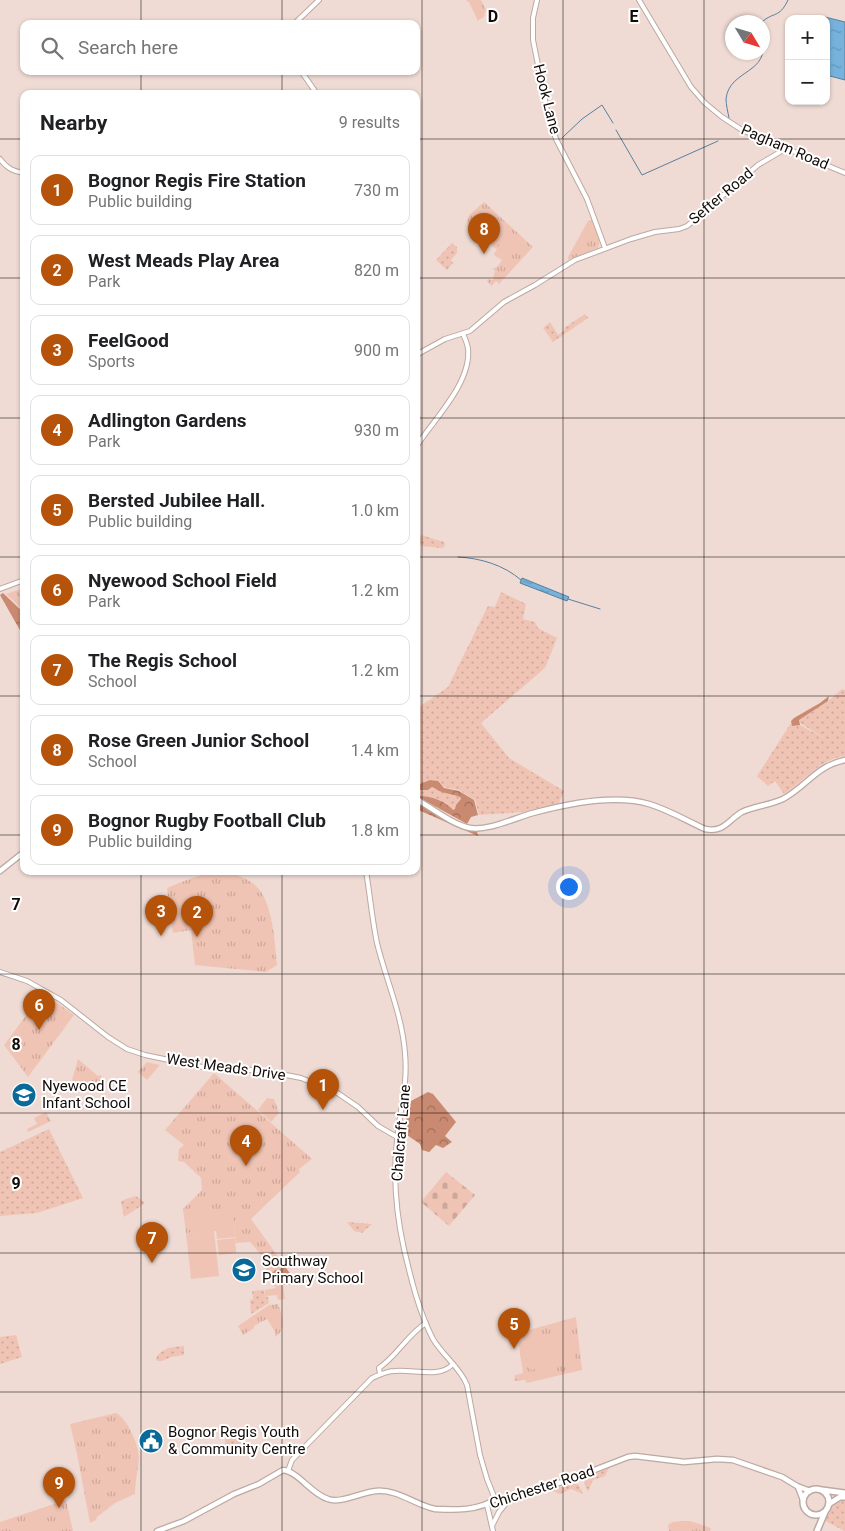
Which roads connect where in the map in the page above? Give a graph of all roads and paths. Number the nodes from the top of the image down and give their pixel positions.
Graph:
1 (318, 0) edge
2 (537, 0) edge
3 (639, 0) edge
4 (298, 20) edge
5 (304, 75) edge
6 (314, 90) edge
7 (785, 148) junction
8 (0, 158) edge
9 (20, 172) edge
10 (845, 172) edge
11 (605, 248) junction
12 (463, 334) junction
13 (420, 353) edge
14 (420, 441) edge
15 (20, 582) edge
16 (0, 589) edge
17 (845, 760) edge
18 (420, 801) edge
19 (20, 855) edge
20 (0, 872) edge
21 (367, 875) edge
22 (0, 972) edge
23 (397, 1137) junction
24 (426, 1323) junction
25 (453, 1364) junction
26 (386, 1366) junction
27 (380, 1374) junction
28 (288, 1471) junction
29 (797, 1486) junction
30 (821, 1490) junction
31 (810, 1491) junction
32 (845, 1495) edge
33 (495, 1499) junction
34 (803, 1500) junction
35 (508, 1501) junction
36 (829, 1504) junction
37 (487, 1505) junction
38 (827, 1510) junction
39 (811, 1514) junction
40 (492, 1526) junction
41 (817, 1530) edge
42 (157, 1531) edge
43 (493, 1531) edge

1 - 4 street
2 - 11 street, Hook Lane
3 - 7 street, Pagham Road
5 - 6 street
7 - 10 street, Pagham Road
7 - 11 street, Sefter Road
8 - 9 street
11 - 12 street, Sefter Road
12 - 13 street, Sefter Road
12 - 14 street
15 - 16 street
17 - 18 main road
19 - 20 main road
21 - 23 street, Chalcraft Lane
22 - 23 street, West Meads Drive
23 - 24 street, Chalcraft Lane
24 - 25 street, Chalcraft Lane
24 - 26 street
25 - 26 street
25 - 33 street, Chalcraft Lane
26 - 27 street
26 - 27 street
27 - 28 street
28 - 37 main road, Chichester Road
28 - 42 main road
29 - 31 main road, Chichester Road
29 - 34 main road
29 - 35 main road, Chichester Road
30 - 31 highway
30 - 32 highway
30 - 36 highway
31 - 34 highway
32 - 36 highway
33 - 35 main road, Chichester Road
33 - 37 main road, Chichester Road
34 - 39 highway
35 - 40 street
36 - 38 highway
37 - 40 street
38 - 39 highway
38 - 41 highway
39 - 41 highway
40 - 43 street

